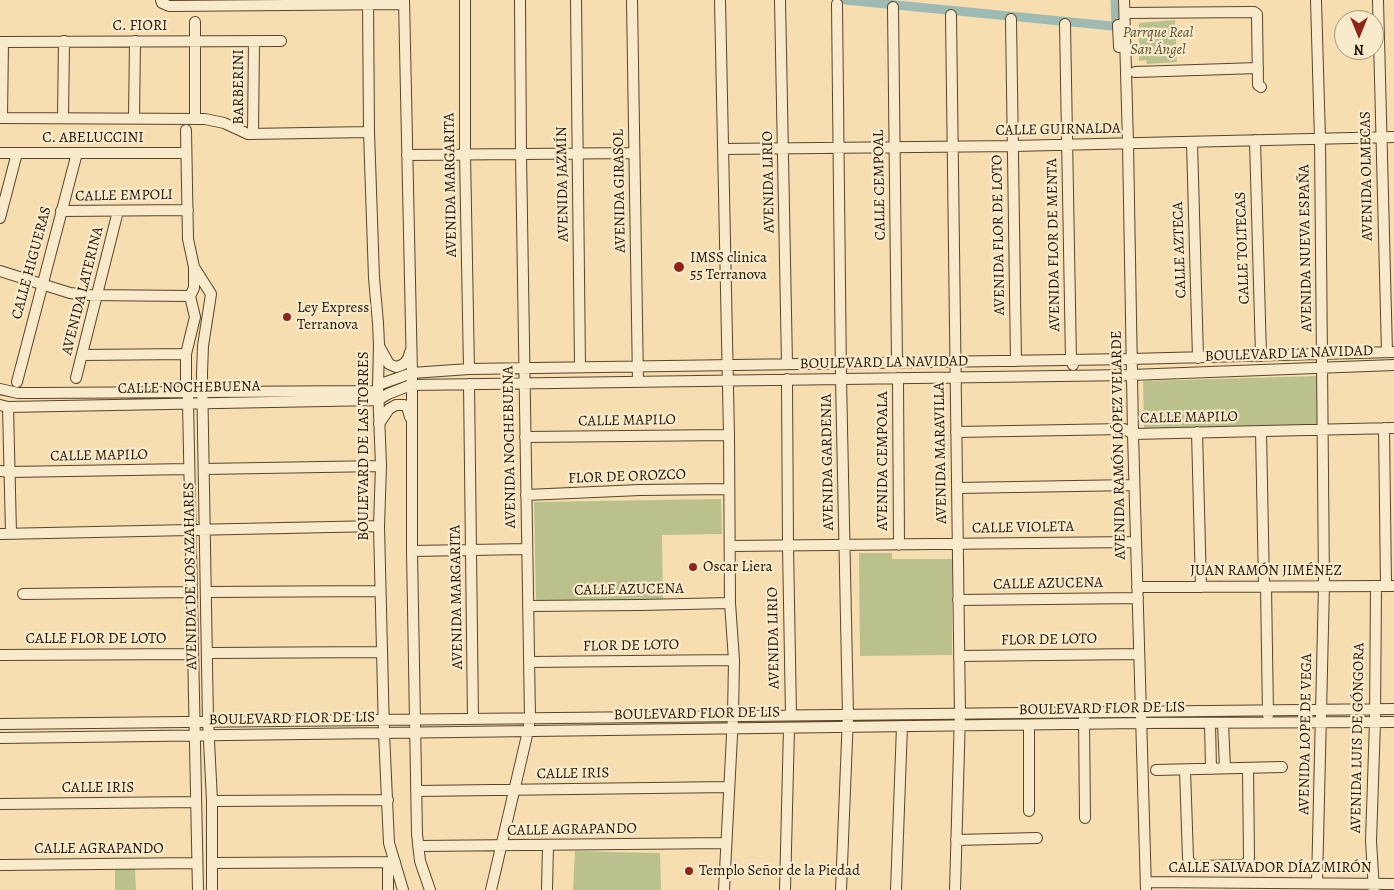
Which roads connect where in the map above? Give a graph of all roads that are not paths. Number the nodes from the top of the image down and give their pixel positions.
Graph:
1 (464, 0) edge
2 (520, 0) edge
3 (576, 0) edge
4 (632, 0) edge
5 (720, 0) edge
6 (780, 0) edge
7 (1124, 0) edge
8 (1254, 0) edge
9 (1316, 0) edge
10 (1378, 0) edge
11 (161, 2) edge
12 (368, 2) edge
13 (404, 2) edge
14 (197, 3) edge
15 (837, 4) dead end
16 (893, 7) dead end
17 (1254, 12) junction
18 (1125, 13) junction
19 (951, 15) dead end
20 (1011, 19) dead end
21 (195, 22) dead end
22 (1065, 24) dead end
23 (1118, 25) dead end
24 (281, 40) dead end
25 (64, 41) junction
26 (135, 41) junction
27 (195, 41) junction
28 (254, 41) junction
29 (1, 42) edge
30 (1258, 68) junction
31 (1135, 72) dead end
32 (1261, 87) dead end
33 (1, 118) edge
34 (63, 118) junction
35 (134, 118) junction
36 (194, 119) junction
37 (186, 130) dead end
38 (370, 132) junction
39 (253, 134) junction
40 (1381, 137) junction
41 (1394, 137) edge
42 (1320, 138) junction
43 (1255, 140) junction
44 (1192, 142) junction
45 (1125, 143) junction
46 (1067, 145) junction
47 (1013, 146) junction
48 (895, 147) junction
49 (952, 147) junction
50 (783, 148) junction
51 (839, 148) junction
52 (723, 149) junction
53 (77, 152) junction
54 (186, 152) junction
55 (0, 153) edge
56 (17, 153) junction
57 (634, 153) junction
58 (465, 154) junction
59 (521, 154) junction
60 (577, 154) junction
61 (407, 155) junction
62 (188, 210) junction
63 (118, 211) junction
64 (61, 212) junction
65 (0, 218) edge
66 (194, 267) junction
67 (0, 271) edge
68 (42, 284) junction
69 (207, 287) junction
70 (192, 292) junction
71 (97, 296) junction
72 (379, 345) junction
73 (411, 348) junction
74 (1390, 352) edge
75 (186, 354) junction
76 (1322, 354) junction
77 (82, 355) junction
78 (1261, 356) junction
79 (1198, 358) junction
80 (1131, 359) junction
81 (1071, 360) junction
82 (1016, 361) junction
83 (955, 362) junction
84 (842, 363) junction
85 (897, 363) junction
86 (787, 364) junction
87 (728, 365) junction
88 (1394, 365) edge
89 (638, 366) junction
90 (580, 367) junction
91 (524, 368) junction
92 (1323, 368) junction
93 (469, 369) junction
94 (412, 372) junction
95 (1078, 375) junction
96 (1131, 375) junction
97 (956, 377) junction
98 (76, 378) dead end
99 (898, 378) junction
100 (841, 379) junction
101 (728, 380) junction
102 (787, 380) junction
103 (17, 382) dead end
104 (638, 382) junction
105 (524, 383) junction
106 (469, 384) junction
107 (411, 385) junction
108 (0, 389) edge
109 (202, 391) junction
110 (188, 392) junction
111 (378, 392) junction
112 (188, 403) junction
113 (203, 403) junction
114 (4, 406) edge
115 (412, 420) junction
116 (379, 424) junction
117 (1389, 428) edge
118 (1324, 430) junction
119 (1261, 431) junction
120 (956, 432) junction
121 (1197, 432) junction
122 (1133, 434) junction
123 (729, 435) junction
124 (525, 437) junction
125 (381, 466) junction
126 (189, 469) junction
127 (204, 469) junction
128 (5, 472) edge
129 (1134, 485) junction
130 (957, 488) junction
131 (729, 489) junction
132 (526, 495) junction
133 (379, 526) junction
134 (190, 530) junction
135 (205, 530) junction
136 (11, 533) junction
137 (0, 534) edge
138 (1136, 542) junction
139 (958, 544) junction
140 (845, 545) junction
141 (899, 545) junction
142 (730, 546) junction
143 (788, 546) junction
144 (527, 549) junction
145 (412, 550) junction
146 (471, 550) junction
147 (1324, 585) junction
148 (1265, 586) junction
149 (1385, 586) edge
150 (1201, 587) junction
151 (380, 591) junction
152 (191, 592) junction
153 (206, 592) junction
154 (1138, 592) junction
155 (23, 594) dead end
156 (958, 600) junction
157 (730, 603) junction
158 (528, 606) junction
159 (382, 652) junction
160 (208, 653) junction
161 (193, 654) junction
162 (1139, 654) junction
163 (0, 655) edge
164 (959, 656) junction
165 (734, 660) junction
166 (529, 662) junction
167 (1375, 709) junction
168 (1394, 709) edge
169 (1268, 710) junction
170 (1321, 710) junction
171 (1084, 712) junction
172 (1141, 712) junction
173 (960, 714) junction
174 (791, 715) junction
175 (848, 715) junction
176 (733, 716) junction
177 (530, 718) junction
178 (415, 719) junction
179 (473, 719) junction
180 (384, 720) junction
181 (195, 721) junction
182 (208, 721) junction
183 (1375, 722) junction
184 (1394, 722) edge
185 (1141, 723) junction
186 (1210, 723) junction
187 (1223, 723) junction
188 (1268, 723) junction
189 (1321, 723) junction
190 (0, 724) edge
191 (1084, 724) junction
192 (1030, 725) junction
193 (902, 726) junction
194 (960, 726) junction
195 (847, 727) junction
196 (789, 728) junction
197 (733, 729) junction
198 (528, 731) junction
199 (384, 733) junction
200 (414, 733) junction
201 (196, 736) junction
202 (208, 736) junction
203 (0, 738) edge
204 (1282, 767) dead end
205 (1225, 768) junction
206 (1248, 768) junction
207 (1211, 769) junction
208 (1156, 770) dead end
209 (1185, 770) junction
210 (729, 787) junction
211 (515, 790) junction
212 (416, 791) junction
213 (388, 800) junction
214 (212, 801) junction
215 (196, 802) junction
216 (0, 804) edge
217 (1029, 811) dead end
218 (1085, 818) dead end
219 (1037, 838) dead end
220 (956, 840) junction
221 (726, 843) junction
222 (501, 845) junction
223 (548, 845) junction
224 (418, 846) junction
225 (391, 862) junction
226 (197, 863) junction
227 (212, 863) junction
228 (0, 865) edge
229 (1317, 883) junction
230 (1394, 884) edge
231 (1146, 886) edge
232 (1274, 886) edge
233 (1374, 887) edge
234 (198, 890) edge
235 (212, 890) edge
236 (388, 890) edge
237 (403, 890) edge
238 (430, 890) edge
239 (491, 890) edge
240 (547, 890) edge
241 (724, 890) edge
242 (785, 890) edge
243 (840, 890) edge
244 (896, 890) edge
245 (955, 890) edge

1 - 58 street, AVENIDA MARGARITA
2 - 59 street, AVENIDA NOCHEBUENA
3 - 60 street, AVENIDA JAZMÍN
4 - 57 street, AVENIDA GIRASOL
5 - 52 street
6 - 50 street, AVENIDA LIRIO
7 - 18 street, AVENIDA RAMÓN LÓPEZ VELARDE
8 - 17 street
9 - 42 street, AVENIDA NUEVA ESPAÑA
10 - 40 street, AVENIDA OLMECAS
11 - 14 street
12 - 13 street
12 - 14 street
12 - 38 street, BOULEVARD DE LAS TORRES
13 - 61 street
15 - 51 street, AVENIDA GARDENIA
16 - 48 street, CALLE CEMPOAL
17 - 18 street
17 - 30 street
18 - 45 street, AVENIDA RAMÓN LÓPEZ VELARDE
19 - 49 street, AVENIDA MARAVILLA
20 - 47 street, AVENIDA FLOR DE LOTO
21 - 27 street
22 - 46 street, AVENIDA FLOR DE MENTA
23 - 45 street
24 - 28 street, C. FIORI
25 - 26 street, C. FIORI
25 - 29 street, C. FIORI
25 - 34 street
26 - 27 street, C. FIORI
26 - 35 street
27 - 28 street, C. FIORI
27 - 36 street
28 - 39 street, BARBERINI
29 - 33 street
30 - 31 street
30 - 32 street
33 - 34 street
34 - 35 street
35 - 36 street
36 - 39 street
37 - 54 street, AVENIDA DE LOS AZAHARES
38 - 39 street
38 - 72 street, BOULEVARD DE LAS TORRES
40 - 41 street, CALLE GUIRNALDA
40 - 42 street, CALLE GUIRNALDA
40 - 74 street, AVENIDA OLMECAS
42 - 43 street, CALLE GUIRNALDA
42 - 76 street, AVENIDA NUEVA ESPAÑA
43 - 44 street, CALLE GUIRNALDA
43 - 78 street, CALLE TOLTECAS
44 - 45 street, CALLE GUIRNALDA
44 - 79 street, CALLE AZTECA
45 - 46 street, CALLE GUIRNALDA
45 - 80 street, AVENIDA RAMÓN LÓPEZ VELARDE
46 - 47 street, CALLE GUIRNALDA
46 - 81 street, AVENIDA FLOR DE MENTA
47 - 49 street, CALLE GUIRNALDA
47 - 82 street, AVENIDA FLOR DE LOTO
48 - 49 street, CALLE GUIRNALDA
48 - 51 street, CALLE GUIRNALDA
48 - 85 street, CALLE CEMPOAL
49 - 83 street, AVENIDA MARAVILLA
50 - 51 street, CALLE GUIRNALDA
50 - 52 street, CALLE GUIRNALDA
50 - 86 street, AVENIDA LIRIO
51 - 84 street, AVENIDA GARDENIA
52 - 87 street
53 - 54 street, C. ABELUCCINI
53 - 56 street, C. ABELUCCINI
53 - 64 street, CALLE HIGUERAS
54 - 62 street, AVENIDA DE LOS AZAHARES
55 - 56 street, C. ABELUCCINI
56 - 65 street
57 - 60 street
57 - 89 street, AVENIDA GIRASOL
58 - 59 street
58 - 61 street
58 - 93 street, AVENIDA MARGARITA
59 - 60 street
59 - 91 street, AVENIDA NOCHEBUENA
60 - 90 street, AVENIDA JAZMÍN
61 - 73 street
62 - 63 street, CALLE EMPOLI
62 - 66 street, AVENIDA DE LOS AZAHARES
63 - 64 street, CALLE EMPOLI
63 - 71 street, AVENIDA LATERINA
64 - 68 street, CALLE HIGUERAS
66 - 69 street, AVENIDA DE LOS AZAHARES
66 - 70 street, AVENIDA DE LOS AZAHARES
67 - 68 street
68 - 71 street
68 - 103 street, CALLE HIGUERAS
69 - 70 street
69 - 109 street, AVENIDA DE LOS AZAHARES
70 - 71 street
70 - 75 street, AVENIDA DE LOS AZAHARES
71 - 77 street, AVENIDA LATERINA
72 - 73 street
72 - 111 street, BOULEVARD DE LAS TORRES
73 - 94 street
74 - 76 street, BOULEVARD LA NAVIDAD
75 - 77 street
75 - 110 street, AVENIDA DE LOS AZAHARES
76 - 78 street, BOULEVARD LA NAVIDAD
76 - 92 street, AVENIDA NUEVA ESPAÑA
77 - 98 street, AVENIDA LATERINA
78 - 79 street, BOULEVARD LA NAVIDAD
79 - 80 street, BOULEVARD LA NAVIDAD
80 - 81 street, BOULEVARD LA NAVIDAD
80 - 96 street, AVENIDA RAMÓN LÓPEZ VELARDE
81 - 82 street, BOULEVARD LA NAVIDAD
81 - 95 street, AVENIDA FLOR DE MENTA
82 - 83 street, BOULEVARD LA NAVIDAD
83 - 85 street, BOULEVARD LA NAVIDAD
83 - 97 street, AVENIDA MARAVILLA
84 - 85 street, BOULEVARD LA NAVIDAD
84 - 86 street, BOULEVARD LA NAVIDAD
84 - 100 street, AVENIDA GARDENIA
86 - 87 street, BOULEVARD LA NAVIDAD
87 - 89 street, BOULEVARD LA NAVIDAD
87 - 101 street
88 - 92 street, BOULEVARD LA NAVIDAD
89 - 90 street, BOULEVARD LA NAVIDAD
89 - 104 street, AVENIDA GIRASOL
90 - 91 street, BOULEVARD LA NAVIDAD
91 - 93 street, BOULEVARD LA NAVIDAD
91 - 105 street, AVENIDA NOCHEBUENA
92 - 96 street, BOULEVARD LA NAVIDAD
92 - 118 street, AVENIDA NUEVA ESPAÑA
93 - 94 street, BOULEVARD LA NAVIDAD
94 - 107 street
94 - 111 street, BOULEVARD LA NAVIDAD
95 - 96 street, BOULEVARD LA NAVIDAD
95 - 97 street, BOULEVARD LA NAVIDAD
96 - 122 street, AVENIDA RAMÓN LÓPEZ VELARDE
97 - 99 street, BOULEVARD LA NAVIDAD
97 - 120 street, AVENIDA MARAVILLA
99 - 100 street, BOULEVARD LA NAVIDAD
99 - 141 street, AVENIDA CEMPOALA
100 - 102 street, BOULEVARD LA NAVIDAD
100 - 140 street, AVENIDA GARDENIA
101 - 102 street, BOULEVARD LA NAVIDAD
101 - 104 street, BOULEVARD LA NAVIDAD
101 - 123 street
102 - 143 street, AVENIDA LIRIO
104 - 105 street, BOULEVARD LA NAVIDAD
105 - 106 street, BOULEVARD LA NAVIDAD
105 - 124 street, AVENIDA NOCHEBUENA
106 - 107 street, BOULEVARD LA NAVIDAD
106 - 146 street, AVENIDA MARGARITA
107 - 111 street, BOULEVARD LA NAVIDAD
107 - 115 street
108 - 110 street, CALLE NOCHEBUENA
109 - 110 street, CALLE NOCHEBUENA
109 - 111 street, CALLE NOCHEBUENA
109 - 113 street, AVENIDA DE LOS AZAHARES
110 - 112 street, AVENIDA DE LOS AZAHARES
111 - 113 street, CALLE NOCHEBUENA
111 - 116 street, BOULEVARD DE LAS TORRES
112 - 113 street, CALLE NOCHEBUENA
112 - 114 street, CALLE NOCHEBUENA
112 - 126 street, AVENIDA DE LOS AZAHARES
113 - 127 street, AVENIDA DE LOS AZAHARES
114 - 128 street
115 - 116 street
115 - 145 street
116 - 125 street, BOULEVARD DE LAS TORRES
117 - 118 street, CALLE MAPILO
117 - 149 street
118 - 119 street, CALLE MAPILO
118 - 147 street, AVENIDA NUEVA ESPAÑA
119 - 121 street, CALLE MAPILO
119 - 148 street
120 - 122 street, CALLE MAPILO
120 - 130 street, AVENIDA MARAVILLA
121 - 122 street, CALLE MAPILO
121 - 150 street
122 - 129 street, AVENIDA RAMÓN LÓPEZ VELARDE
123 - 124 street, CALLE MAPILO
123 - 131 street
124 - 132 street, AVENIDA NOCHEBUENA
125 - 127 street
125 - 133 street, BOULEVARD DE LAS TORRES
126 - 128 street, CALLE MAPILO
126 - 134 street, AVENIDA DE LOS AZAHARES
127 - 135 street, AVENIDA DE LOS AZAHARES
128 - 136 street
129 - 130 street
129 - 138 street, AVENIDA RAMÓN LÓPEZ VELARDE
130 - 139 street, AVENIDA MARAVILLA
131 - 132 street, FLOR DE OROZCO
131 - 142 street
132 - 144 street, AVENIDA NOCHEBUENA
133 - 135 street
133 - 151 street, BOULEVARD DE LAS TORRES
134 - 135 street
134 - 136 street
134 - 152 street, AVENIDA DE LOS AZAHARES
135 - 153 street, AVENIDA DE LOS AZAHARES
136 - 137 street
138 - 139 street, CALLE VIOLETA
138 - 154 street, AVENIDA RAMÓN LÓPEZ VELARDE
139 - 141 street, CALLE VIOLETA
139 - 156 street, AVENIDA MARAVILLA
140 - 141 street, CALLE VIOLETA
140 - 143 street, CALLE VIOLETA
140 - 175 street, AVENIDA GARDENIA
142 - 143 street, CALLE VIOLETA
142 - 157 street
143 - 174 street, AVENIDA LIRIO
144 - 146 street
144 - 158 street, AVENIDA NOCHEBUENA
145 - 146 street
145 - 178 street
146 - 179 street, AVENIDA MARGARITA
147 - 148 street, JUAN RAMÓN JIMÉNEZ
147 - 149 street, JUAN RAMÓN JIMÉNEZ
147 - 170 street, AVENIDA LOPE DE VEGA
148 - 150 street, JUAN RAMÓN JIMÉNEZ
148 - 169 street
149 - 167 street, AVENIDA LUIS DE GÓNGORA
150 - 154 street, JUAN RAMÓN JIMÉNEZ
151 - 153 street
151 - 159 street, BOULEVARD DE LAS TORRES
152 - 155 street
152 - 161 street, AVENIDA DE LOS AZAHARES
153 - 160 street, AVENIDA DE LOS AZAHARES
154 - 156 street, CALLE AZUCENA
154 - 162 street, AVENIDA RAMÓN LÓPEZ VELARDE
156 - 164 street, AVENIDA MARAVILLA
157 - 158 street, CALLE AZUCENA
157 - 165 street
158 - 166 street, AVENIDA NOCHEBUENA
159 - 160 street
159 - 180 street, BOULEVARD DE LAS TORRES
160 - 182 street, AVENIDA DE LOS AZAHARES
161 - 163 street, CALLE FLOR DE LOTO
161 - 181 street, AVENIDA DE LOS AZAHARES
162 - 164 street, FLOR DE LOTO
162 - 172 street, AVENIDA RAMÓN LÓPEZ VELARDE
164 - 173 street, AVENIDA MARAVILLA
165 - 166 street, FLOR DE LOTO
165 - 176 street
166 - 177 street, AVENIDA NOCHEBUENA
167 - 168 street, BOULEVARD FLOR DE LIS
167 - 170 street, BOULEVARD FLOR DE LIS
167 - 183 street, AVENIDA LUIS DE GÓNGORA
169 - 170 street, BOULEVARD FLOR DE LIS
169 - 172 street, BOULEVARD FLOR DE LIS
169 - 188 street
170 - 189 street, AVENIDA LOPE DE VEGA
171 - 172 street, BOULEVARD FLOR DE LIS
171 - 173 street, BOULEVARD FLOR DE LIS
171 - 191 street
172 - 185 street, AVENIDA RAMÓN LÓPEZ VELARDE
173 - 175 street, BOULEVARD FLOR DE LIS
173 - 194 street, AVENIDA MARAVILLA
174 - 175 street, BOULEVARD FLOR DE LIS
174 - 176 street, BOULEVARD FLOR DE LIS
175 - 195 street, AVENIDA GARDENIA
176 - 177 street, BOULEVARD FLOR DE LIS
176 - 197 street
177 - 179 street, BOULEVARD FLOR DE LIS
177 - 198 street, AVENIDA NOCHEBUENA
178 - 179 street, BOULEVARD FLOR DE LIS
178 - 180 street, BOULEVARD FLOR DE LIS
178 - 200 street
180 - 182 street, BOULEVARD FLOR DE LIS
180 - 199 street, BOULEVARD DE LAS TORRES
181 - 182 street, BOULEVARD FLOR DE LIS
181 - 190 street, BOULEVARD FLOR DE LIS
181 - 201 street, AVENIDA DE LOS AZAHARES
182 - 202 street, AVENIDA DE LOS AZAHARES
183 - 184 street, BOULEVARD FLOR DE LIS
183 - 189 street, BOULEVARD FLOR DE LIS
183 - 233 street, AVENIDA LUIS DE GÓNGORA
185 - 186 street, BOULEVARD FLOR DE LIS
185 - 191 street, BOULEVARD FLOR DE LIS
185 - 231 street, AVENIDA RAMÓN LÓPEZ VELARDE
186 - 187 street, BOULEVARD FLOR DE LIS
186 - 207 street
187 - 188 street, BOULEVARD FLOR DE LIS
187 - 205 street
188 - 189 street, BOULEVARD FLOR DE LIS
189 - 229 street, AVENIDA LOPE DE VEGA
191 - 192 street, BOULEVARD FLOR DE LIS
191 - 218 street
192 - 194 street, BOULEVARD FLOR DE LIS
192 - 217 street
193 - 194 street, BOULEVARD FLOR DE LIS
193 - 195 street, BOULEVARD FLOR DE LIS
193 - 244 street
194 - 220 street, AVENIDA MARAVILLA
195 - 196 street, BOULEVARD FLOR DE LIS
195 - 243 street, AVENIDA GARDENIA
196 - 197 street, BOULEVARD FLOR DE LIS
196 - 242 street
197 - 198 street, BOULEVARD FLOR DE LIS
197 - 210 street
198 - 200 street, BOULEVARD FLOR DE LIS
198 - 211 street, AVENIDA NOCHEBUENA
199 - 200 street, BOULEVARD FLOR DE LIS
199 - 202 street, BOULEVARD FLOR DE LIS
199 - 213 street, BOULEVARD DE LAS TORRES
200 - 212 street
201 - 202 street, BOULEVARD FLOR DE LIS
201 - 203 street, BOULEVARD FLOR DE LIS
201 - 215 street, AVENIDA DE LOS AZAHARES
202 - 214 street, AVENIDA DE LOS AZAHARES
204 - 206 street
205 - 206 street
205 - 207 street
206 - 209 street
207 - 209 street
208 - 209 street
210 - 211 street, CALLE IRIS
210 - 221 street
211 - 212 street, CALLE IRIS
211 - 222 street, AVENIDA NOCHEBUENA
212 - 224 street
213 - 214 street
213 - 225 street, BOULEVARD DE LAS TORRES
214 - 227 street, AVENIDA DE LOS AZAHARES
215 - 216 street, CALLE IRIS
215 - 226 street, AVENIDA DE LOS AZAHARES
219 - 220 street
220 - 245 street, AVENIDA MARAVILLA
221 - 223 street, CALLE AGRAPANDO
221 - 241 street
222 - 223 street, CALLE AGRAPANDO
222 - 224 street, CALLE AGRAPANDO
222 - 239 street, AVENIDA NOCHEBUENA
223 - 240 street
224 - 238 street
225 - 227 street
225 - 236 street
225 - 237 street, BOULEVARD DE LAS TORRES
226 - 228 street, CALLE AGRAPANDO
226 - 234 street, AVENIDA DE LOS AZAHARES
227 - 235 street, AVENIDA DE LOS AZAHARES
229 - 232 street, CALLE SALVADOR DÍAZ MIRÓN
229 - 233 street, CALLE SALVADOR DÍAZ MIRÓN
230 - 233 street, CALLE SALVADOR DÍAZ MIRÓN
231 - 232 street, CALLE SALVADOR DÍAZ MIRÓN

